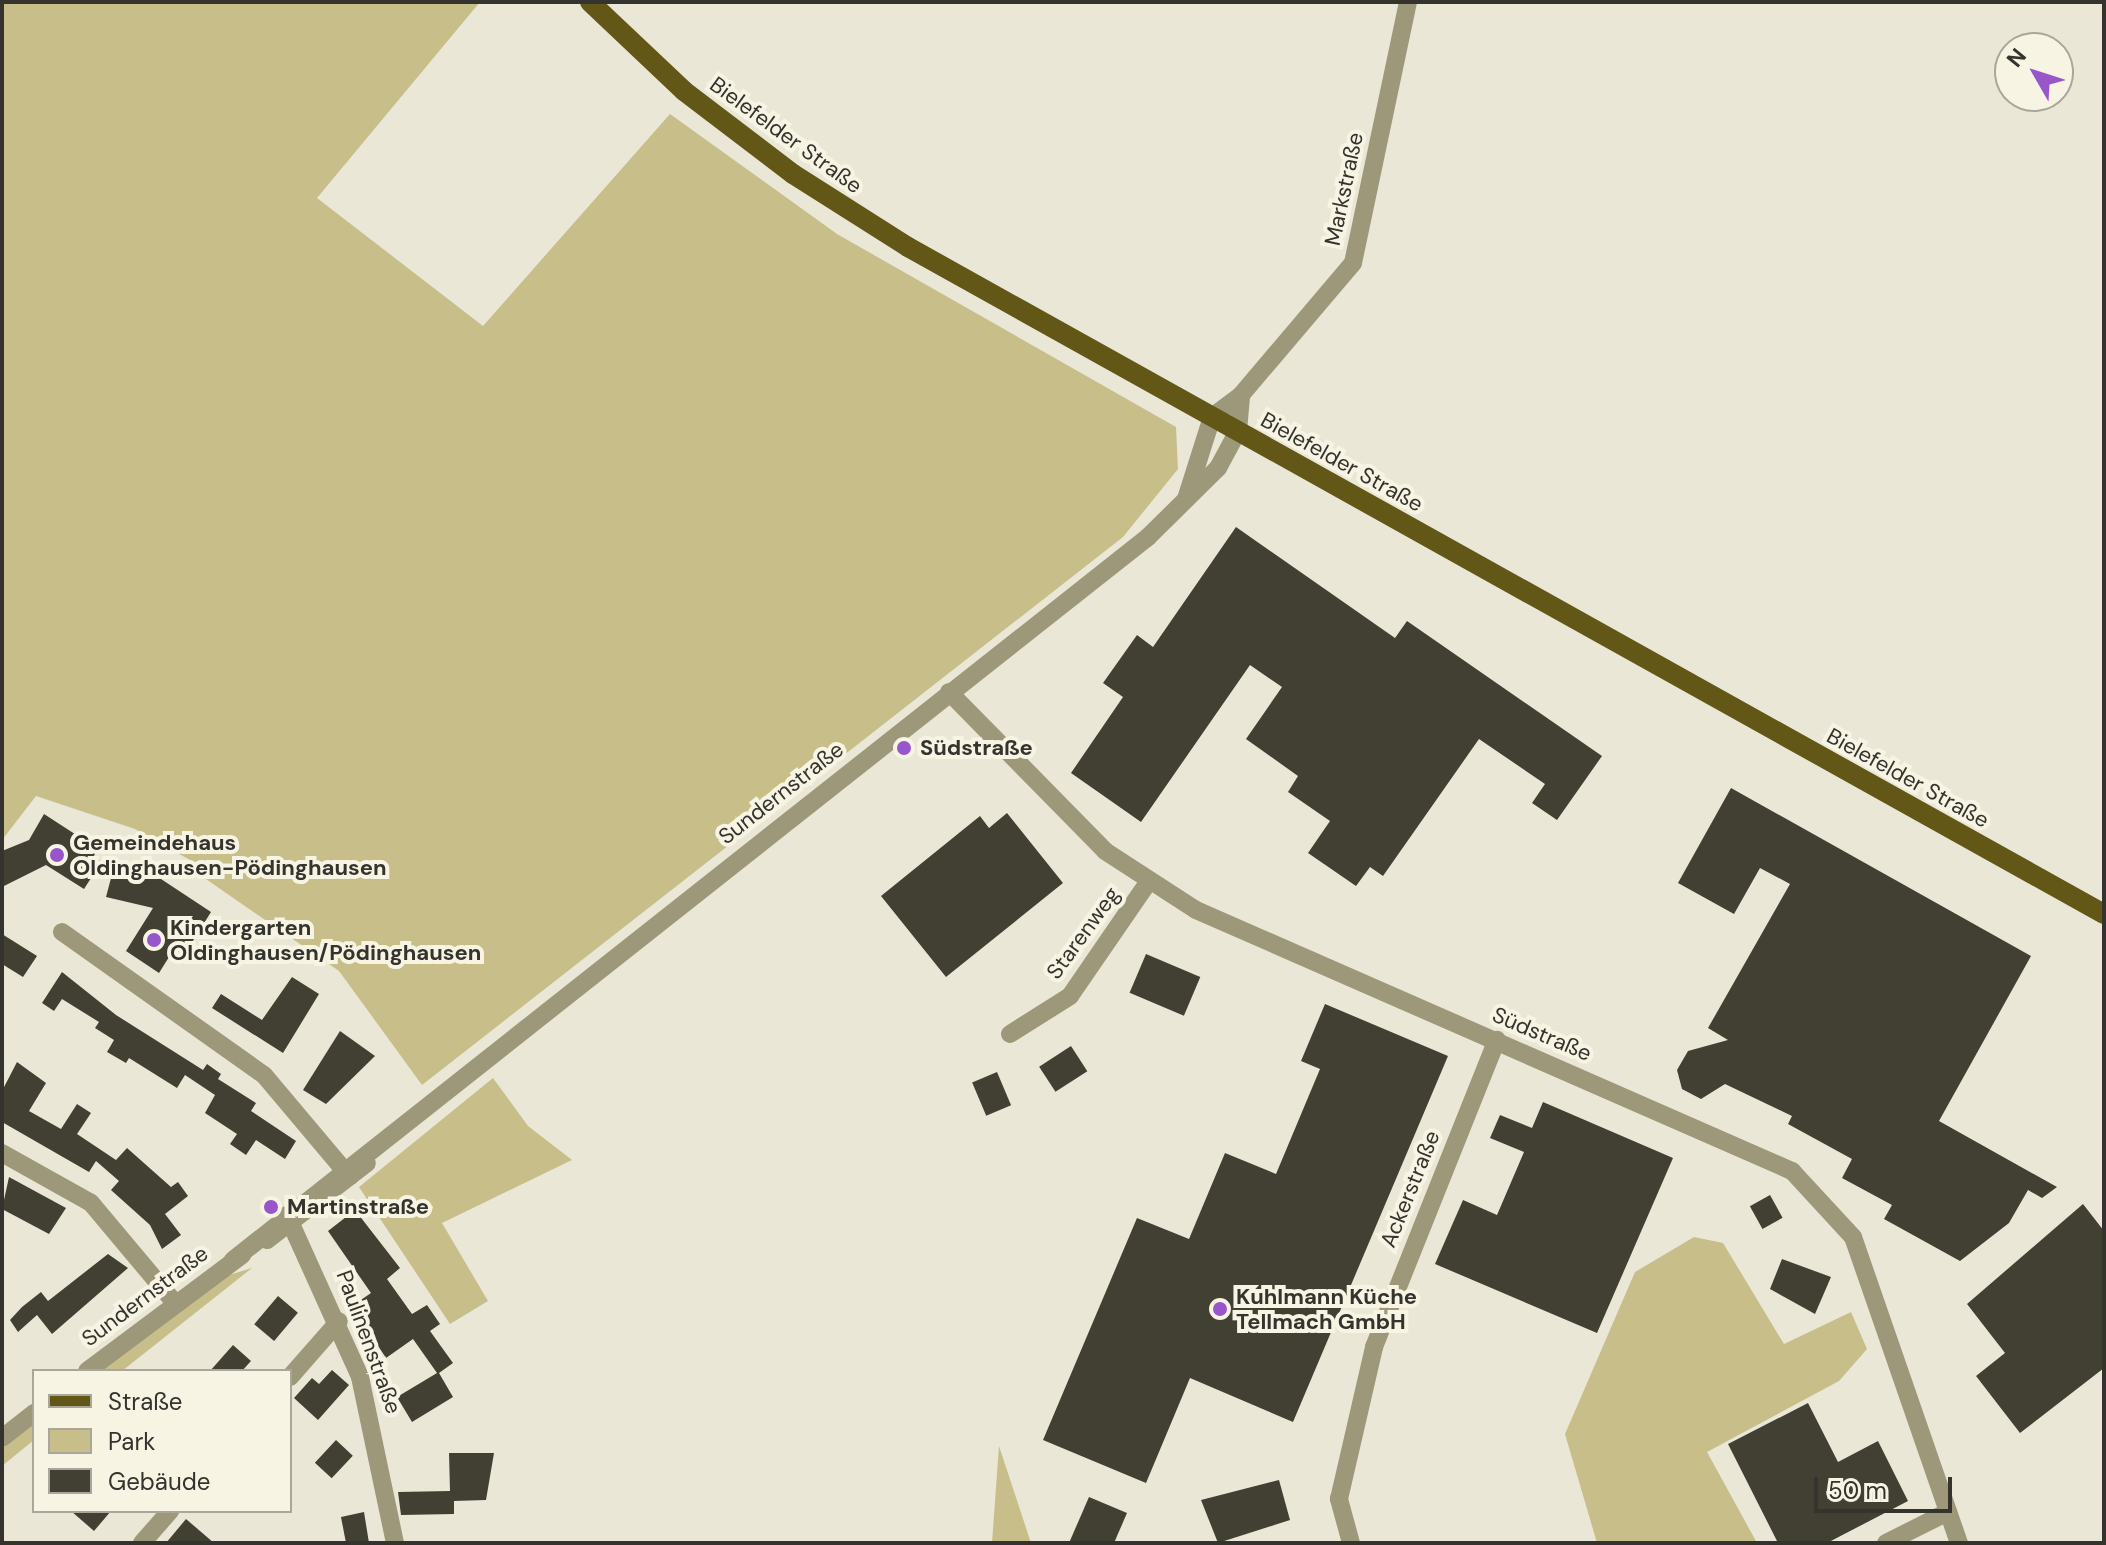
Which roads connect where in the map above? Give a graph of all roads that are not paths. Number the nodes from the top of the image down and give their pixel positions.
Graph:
1 (590, 2) edge
2 (1408, 2) edge
3 (1241, 395) junction
4 (1212, 417) junction
5 (1238, 431) junction
6 (1186, 499) junction
7 (949, 692) junction
8 (1149, 881) junction
9 (2104, 914) edge
10 (62, 932) dead end
11 (1010, 1034) dead end
12 (1497, 1040) junction
13 (2, 1153) edge
14 (347, 1173) junction
15 (290, 1218) junction
16 (174, 1302) junction
17 (339, 1321) junction
18 (90, 1369) edge
19 (292, 1375) edge
20 (32, 1415) edge
21 (2, 1438) edge
22 (1948, 1512) junction
23 (168, 1513) edge
24 (142, 1543) edge
25 (395, 1543) edge
26 (1351, 1543) edge
27 (1886, 1543) edge
28 (1959, 1543) edge

1 - 4 main road, Bielefelder Straße
2 - 3 street, Markstraße
3 - 4 street, Markstraße
3 - 5 street
4 - 5 main road, Bielefelder Straße
4 - 6 street
5 - 6 street, Sundernstraße
5 - 9 main road, Bielefelder Straße
6 - 7 street, Sundernstraße
7 - 8 street, Südstraße
7 - 14 street, Sundernstraße
8 - 11 street, Starenweg
8 - 12 street, Südstraße
10 - 14 street
12 - 22 street, Südstraße
12 - 26 street, Ackerstraße
13 - 16 street
14 - 15 street, Sundernstraße
15 - 16 street, Sundernstraße
15 - 17 street, Paulinenstraße
16 - 18 street, Sundernstraße
17 - 19 street
17 - 25 street, Paulinenstraße
20 - 21 street
22 - 27 street
22 - 28 street, Südstraße
23 - 24 street

